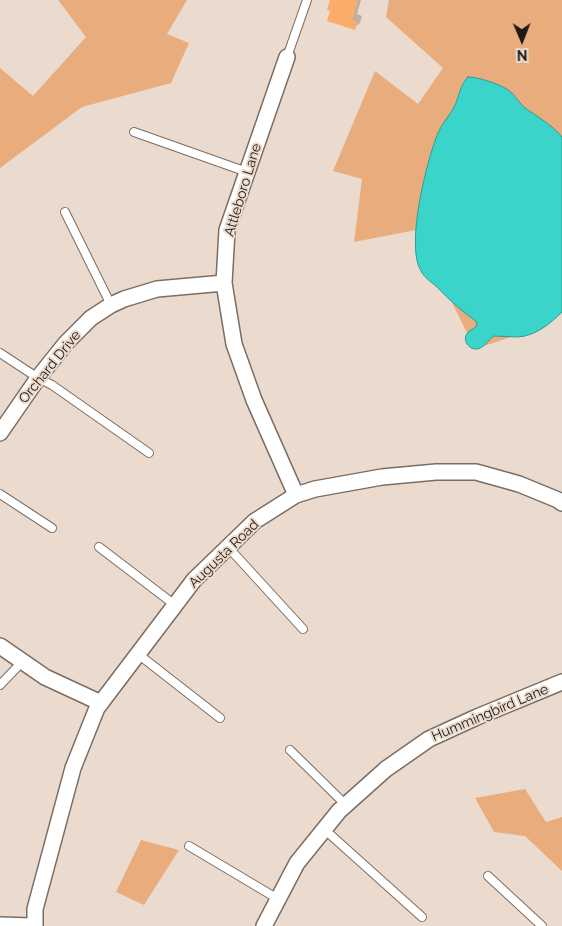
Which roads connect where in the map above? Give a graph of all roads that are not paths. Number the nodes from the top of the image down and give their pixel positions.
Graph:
1 (307, 0) edge
2 (287, 57) joint
3 (134, 132) dead end
4 (247, 172) junction
5 (65, 212) dead end
6 (224, 283) junction
7 (111, 305) junction
8 (0, 353) edge
9 (38, 378) junction
10 (0, 433) edge
11 (148, 453) dead end
12 (0, 494) edge
13 (296, 496) junction
14 (562, 503) edge
15 (52, 528) dead end
16 (99, 547) dead end
17 (228, 547) junction
18 (175, 605) junction
19 (303, 630) dead end
20 (0, 646) edge
21 (138, 654) junction
22 (22, 662) junction
23 (562, 682) edge
24 (0, 685) edge
25 (101, 703) junction
26 (220, 718) dead end
27 (290, 750) dead end
28 (346, 805) junction
29 (324, 830) junction
30 (188, 846) dead end
31 (488, 876) dead end
32 (278, 899) junction
33 (422, 917) dead end
34 (0, 925) edge
35 (31, 926) edge
36 (35, 926) edge
37 (264, 926) edge
38 (542, 926) edge

1 - 2 lane
2 - 4 street, Attleboro Lane
3 - 4 lane
4 - 6 street, Attleboro Lane
5 - 7 lane
6 - 7 street, Orchard Drive
6 - 13 street, Attleboro Lane
7 - 9 street, Orchard Drive
8 - 9 lane
9 - 10 street, Orchard Drive
9 - 11 lane
12 - 15 lane
13 - 14 street, Augusta Road
13 - 17 street, Augusta Road
16 - 18 lane
17 - 18 street, Augusta Road
17 - 19 lane
18 - 21 street, Augusta Road
20 - 22 street
21 - 25 street, Augusta Road
21 - 26 lane
22 - 24 lane
22 - 25 street
23 - 28 street, Hummingbird Lane
25 - 36 street, Augusta Road
27 - 28 lane
28 - 29 street, Hummingbird Lane
29 - 32 street, Hummingbird Lane
29 - 33 lane
30 - 32 lane
31 - 38 lane
32 - 37 street, Hummingbird Lane
34 - 35 street

